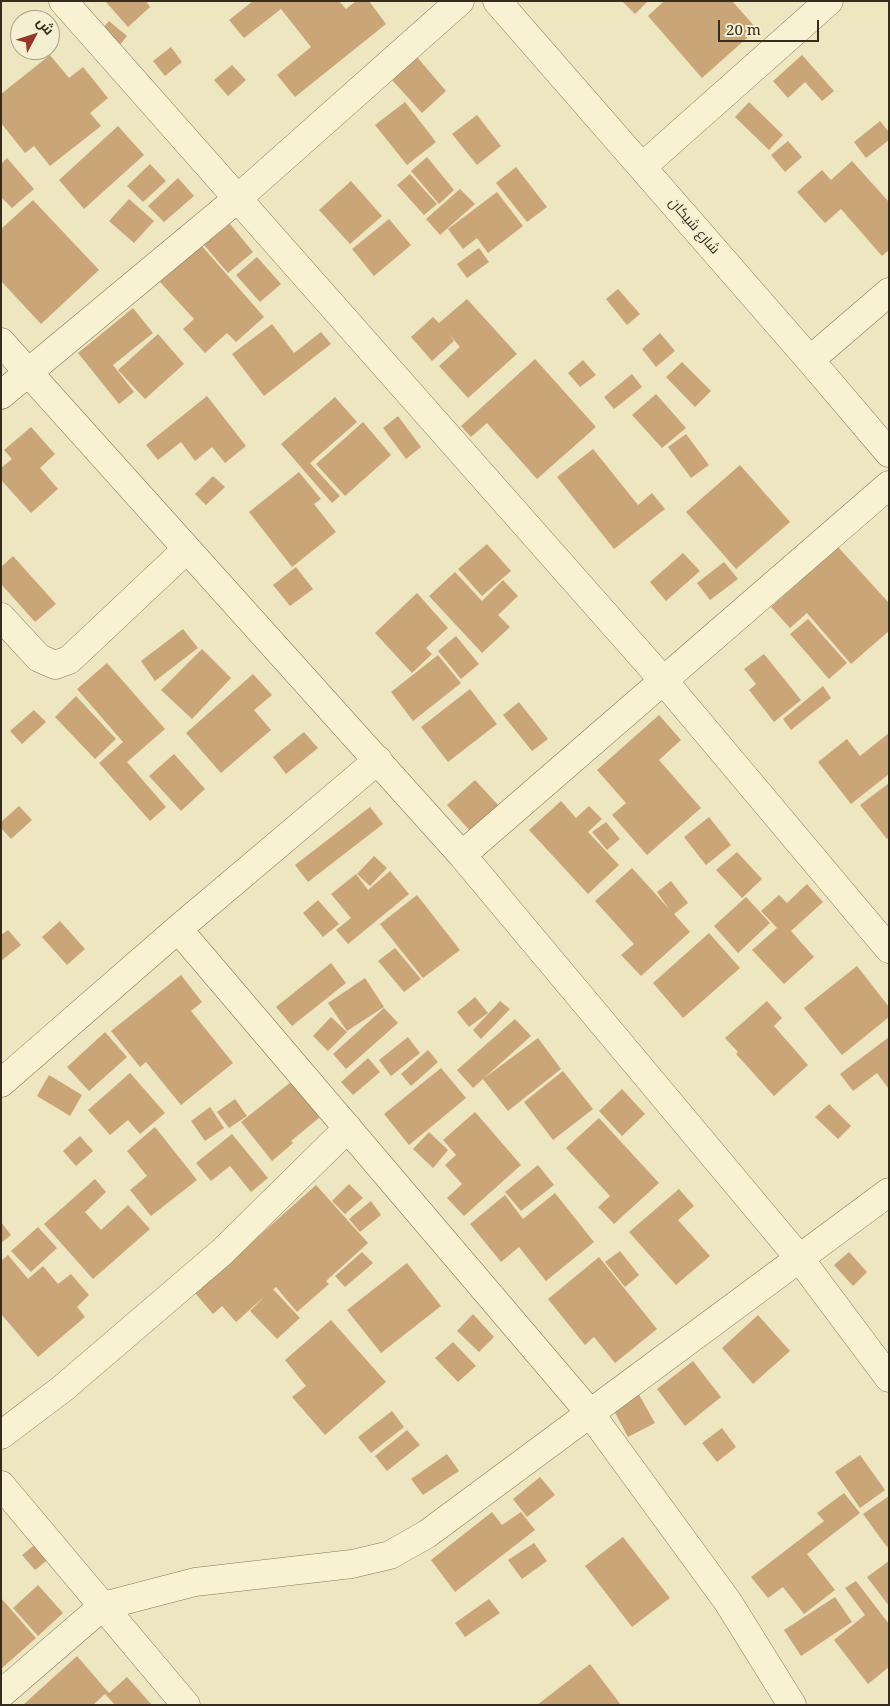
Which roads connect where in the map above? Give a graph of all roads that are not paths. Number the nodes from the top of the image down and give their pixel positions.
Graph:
1 (63, 1) edge
2 (460, 1) edge
3 (497, 1) edge
4 (829, 1) edge
5 (642, 167) junction
6 (236, 198) junction
7 (889, 292) edge
8 (1, 342) edge
9 (810, 360) junction
10 (28, 372) junction
11 (1, 395) edge
12 (889, 453) edge
13 (889, 485) edge
14 (187, 549) junction
15 (1, 617) edge
16 (663, 680) junction
17 (378, 760) junction
18 (462, 855) junction
19 (178, 929) junction
20 (889, 949) edge
21 (2, 1081) edge
22 (348, 1128) junction
23 (889, 1192) edge
24 (800, 1258) junction
25 (889, 1378) edge
26 (590, 1413) junction
27 (1, 1435) edge
28 (1, 1485) edge
29 (103, 1606) junction
30 (1, 1694) edge
31 (186, 1705) edge
32 (792, 1705) edge

1 - 6 street
2 - 6 street
3 - 5 street, شارع شيكان
4 - 5 street
5 - 9 street, شارع شيكان
6 - 10 street
6 - 16 street
7 - 9 street
8 - 10 street
9 - 12 street, شارع شيكان
10 - 11 street
10 - 14 street
13 - 16 street
14 - 15 street
14 - 17 street
16 - 18 street
16 - 20 street
17 - 18 street
17 - 19 street
18 - 24 street
19 - 21 street
19 - 22 street
22 - 26 street
22 - 27 street
23 - 24 street
24 - 25 street
24 - 26 street
26 - 29 street
26 - 32 street
28 - 29 street
29 - 30 street
29 - 31 street

